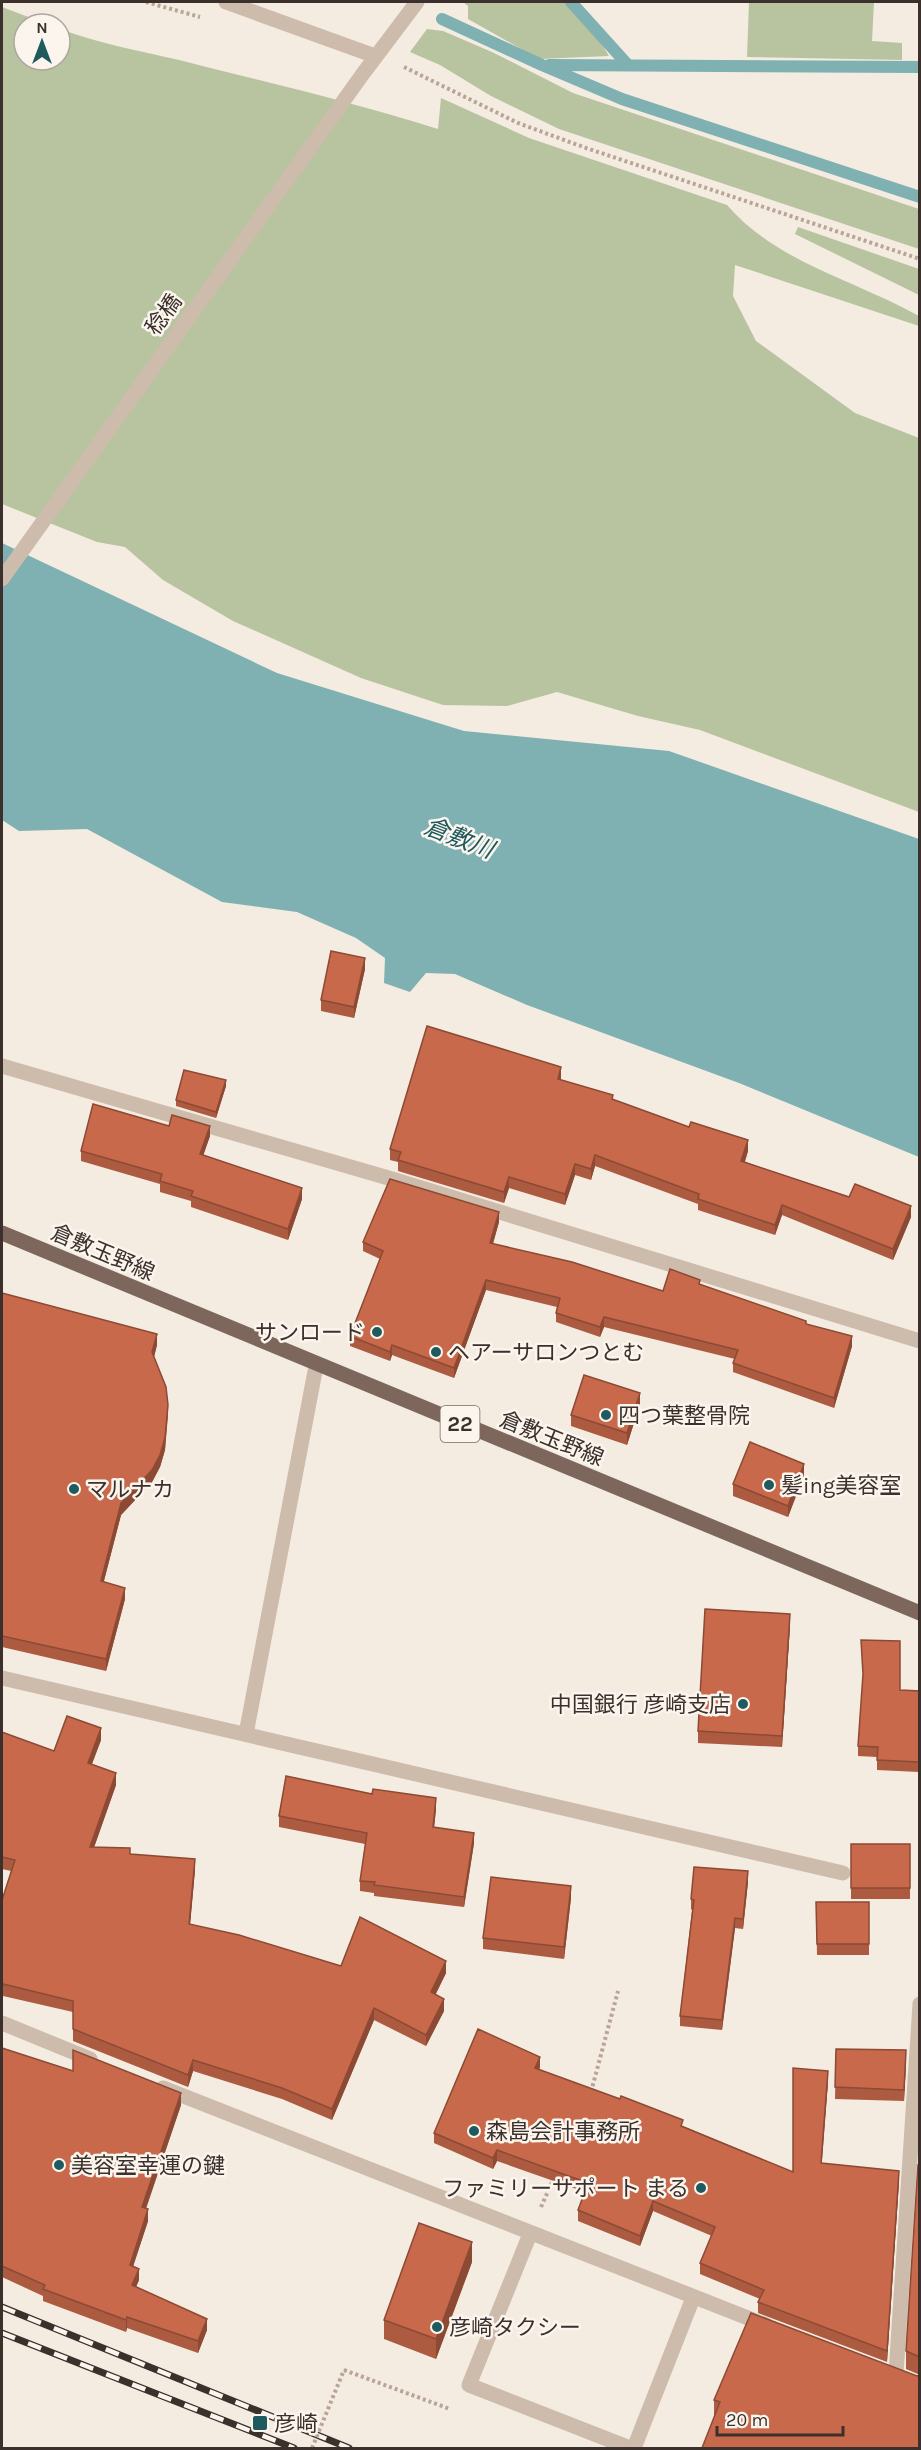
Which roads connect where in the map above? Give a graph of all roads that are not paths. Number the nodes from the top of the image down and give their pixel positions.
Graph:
1 (226, 2) edge
2 (417, 2) edge
3 (375, 56) junction
4 (2, 579) edge
5 (2, 1066) edge
6 (2, 1233) edge
7 (920, 1341) edge
8 (316, 1365) junction
9 (920, 1613) edge
10 (2, 1678) edge
11 (246, 1734) junction
12 (843, 1873) dead end
13 (920, 2004) edge
14 (2, 2023) edge
15 (100, 2063) edge
16 (145, 2080) edge
17 (530, 2234) junction
18 (693, 2298) junction
19 (779, 2330) edge
20 (912, 2381) edge
21 (632, 2448) edge

1 - 3 street
2 - 3 street, 稔橋
3 - 4 street, 稔橋
5 - 7 street
6 - 8 main road, 倉敷玉野線 / 22
8 - 9 main road, 倉敷玉野線 / 22
8 - 11 street
10 - 11 street
11 - 12 street
13 - 20 street
14 - 15 street
16 - 17 street
17 - 18 street
17 - 21 street
18 - 19 street
18 - 21 street

